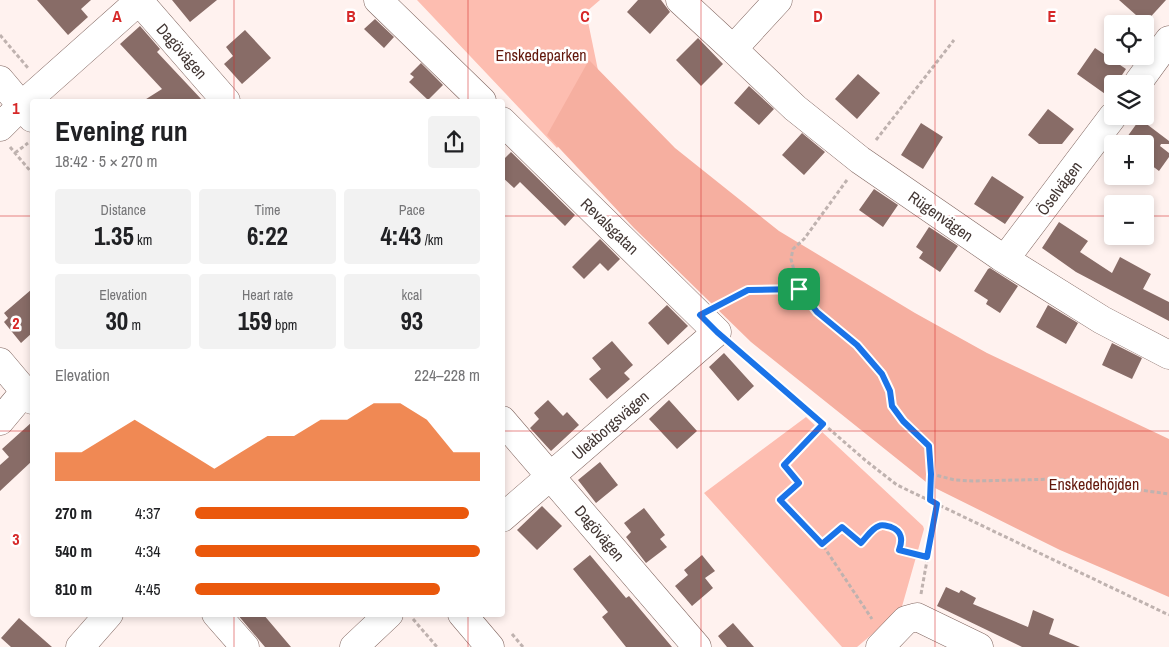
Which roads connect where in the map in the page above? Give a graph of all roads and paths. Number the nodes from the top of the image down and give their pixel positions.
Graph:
1 (139, 0) edge
2 (378, 0) edge
3 (680, 0) edge
4 (778, 0) edge
5 (954, 40) dead end
6 (1169, 40) edge
7 (733, 49) junction
8 (1144, 75) edge
9 (0, 80) edge
10 (40, 99) edge
11 (224, 99) edge
12 (480, 99) edge
13 (27, 112) edge
14 (505, 124) edge
15 (1106, 125) edge
16 (2, 134) edge
17 (30, 142) edge
18 (15, 153) junction
19 (860, 160) junction
20 (30, 172) edge
21 (1004, 259) junction
22 (799, 289) junction
23 (709, 323) junction
24 (1169, 355) edge
25 (0, 362) edge
26 (29, 395) edge
27 (0, 420) edge
28 (505, 423) edge
29 (823, 424) junction
30 (931, 474) junction
31 (551, 476) junction
32 (1169, 494) edge
33 (930, 500) junction
34 (937, 504) junction
35 (505, 515) edge
36 (822, 544) junction
37 (927, 557) junction
38 (1169, 615) edge
39 (107, 617) edge
40 (219, 617) edge
41 (386, 617) edge
42 (412, 617) edge
43 (465, 617) edge
44 (917, 617) junction
45 (883, 644) edge
46 (80, 647) edge
47 (245, 647) edge
48 (354, 647) edge
49 (437, 647) edge
50 (490, 647) edge
51 (696, 647) edge
52 (979, 647) edge

1 - 10 street
1 - 11 street, Dagövägen
2 - 12 street
3 - 7 street, Rügenvägen
4 - 7 street
5 - 19 path
6 - 8 street
7 - 19 street, Rügenvägen
9 - 13 street
13 - 16 street
14 - 23 street, Revalsgatan
15 - 21 street, Öselvägen
16 - 18 path
17 - 18 path
18 - 20 path
19 - 21 street, Rügenvägen
19 - 22 path
21 - 24 street, Rügenvägen
22 - 23 path
22 - 30 path
23 - 29 path
23 - 31 street, Uleåborgsvägen
25 - 26 street
26 - 27 street
28 - 31 street, Dagövägen
29 - 33 path
29 - 36 path
30 - 32 path
30 - 33 path
31 - 35 street, Uleåborgsvägen
31 - 51 street, Dagövägen
33 - 34 path
34 - 37 path
34 - 38 path
36 - 37 path
36 - 45 path
37 - 44 path
39 - 46 street
40 - 47 street
41 - 48 street
42 - 49 path
43 - 50 street
44 - 45 street
44 - 52 street

